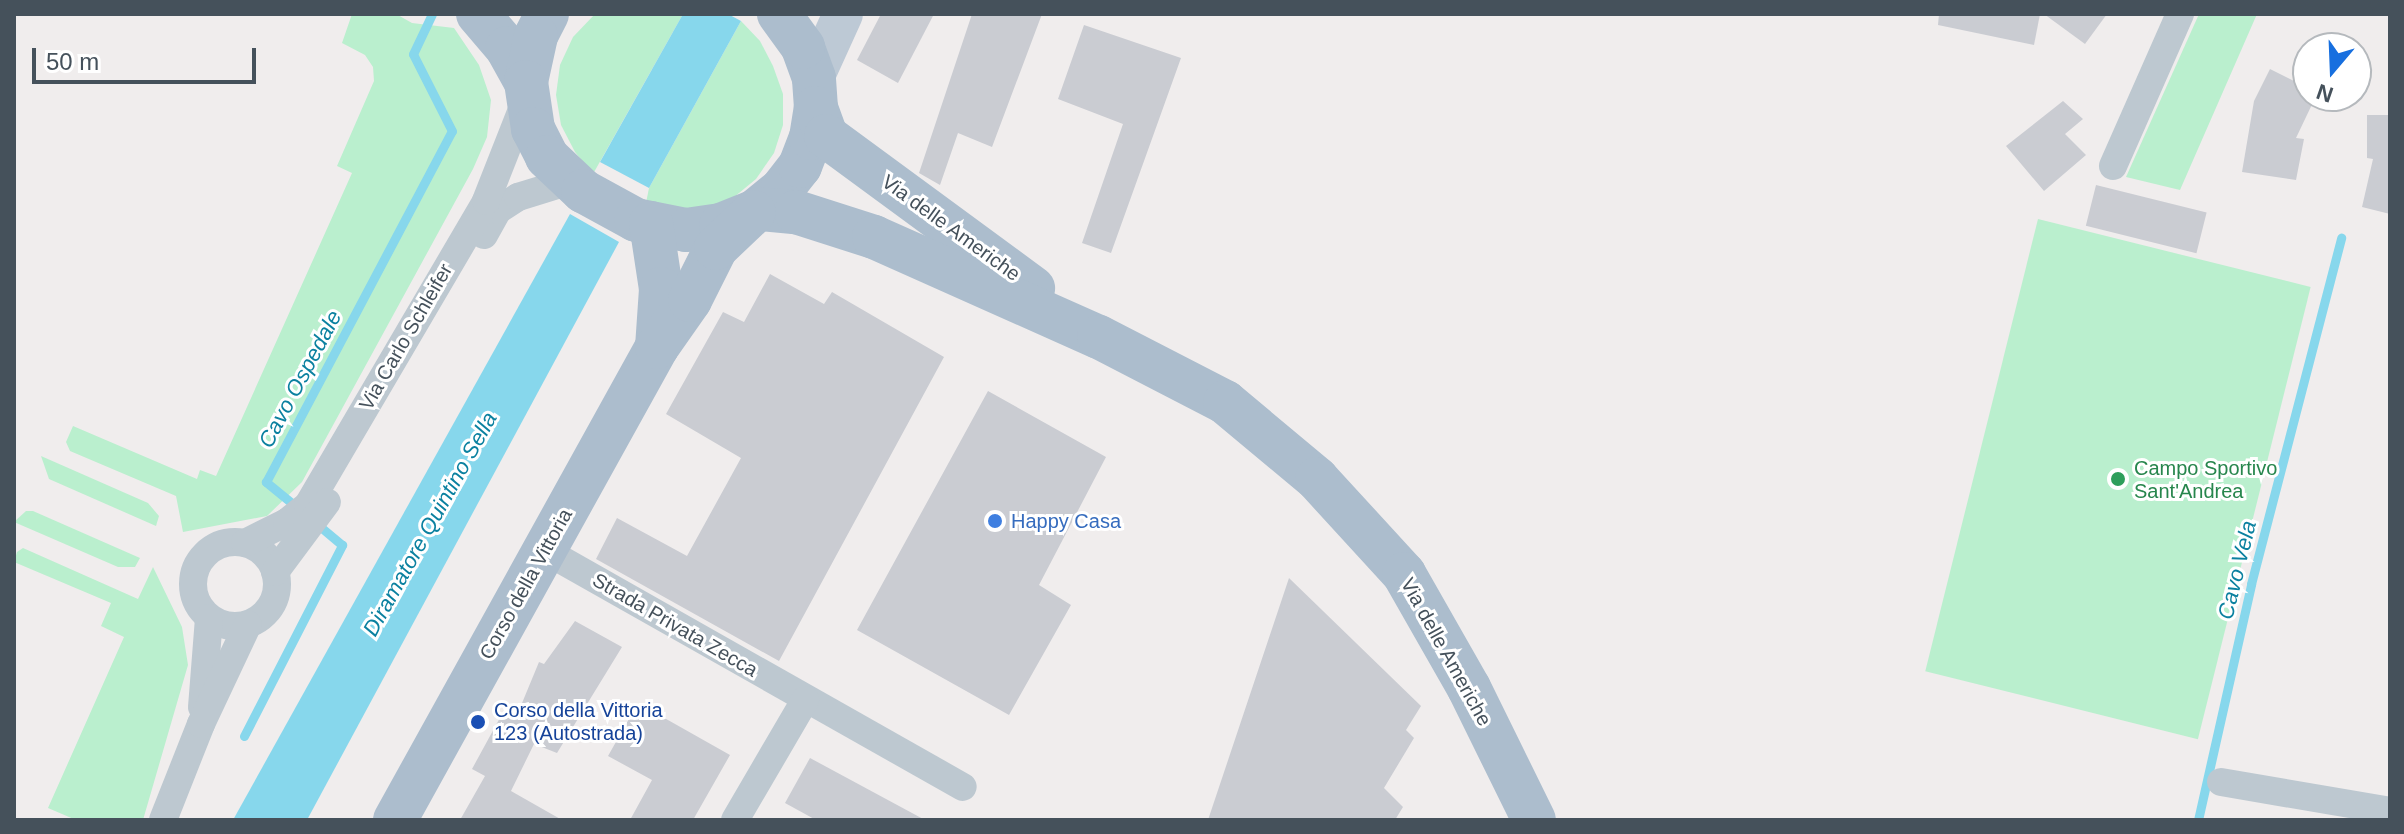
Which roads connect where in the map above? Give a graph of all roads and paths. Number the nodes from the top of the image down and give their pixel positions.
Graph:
1 (478, 14) edge
2 (547, 14) edge
3 (779, 14) edge
4 (843, 14) edge
5 (2180, 14) edge
6 (526, 90) junction
7 (815, 93) junction
8 (2113, 166) dead end
9 (577, 186) junction
10 (757, 210) junction
11 (644, 222) junction
12 (1099, 337) junction
13 (657, 347) junction
14 (306, 517) junction
15 (245, 543) junction
16 (544, 550) junction
17 (275, 572) junction
18 (209, 618) junction
19 (248, 624) junction
20 (805, 700) junction
21 (201, 724) junction
22 (2221, 782) dead end
23 (963, 787) dead end
24 (2390, 811) edge
25 (163, 820) edge
26 (395, 820) edge
27 (735, 820) edge
28 (1534, 820) edge

1 - 6 main road
2 - 6 main road
3 - 7 main road, Via delle Americhe
4 - 7 main road
5 - 8 street
6 - 9 main road
6 - 14 street, Via Carlo Schleifer
7 - 10 main road, Corso della Vittoria
7 - 12 main road, Via delle Americhe
9 - 11 main road
9 - 14 street, Via Carlo Schleifer
10 - 11 main road
10 - 12 main road, Via delle Americhe
10 - 13 main road, Corso della Vittoria
11 - 13 main road, Corso della Vittoria
12 - 28 main road, Via delle Americhe
13 - 16 main road, Corso della Vittoria
14 - 15 street
14 - 17 street, Via Carlo Schleifer
15 - 17 street
15 - 18 street
16 - 20 street, Strada Privata Zecca
16 - 26 main road, Corso della Vittoria
17 - 19 street
18 - 19 street
18 - 21 street
19 - 21 street
20 - 23 street, Strada Privata Zecca
20 - 27 street
21 - 25 street
22 - 24 street

